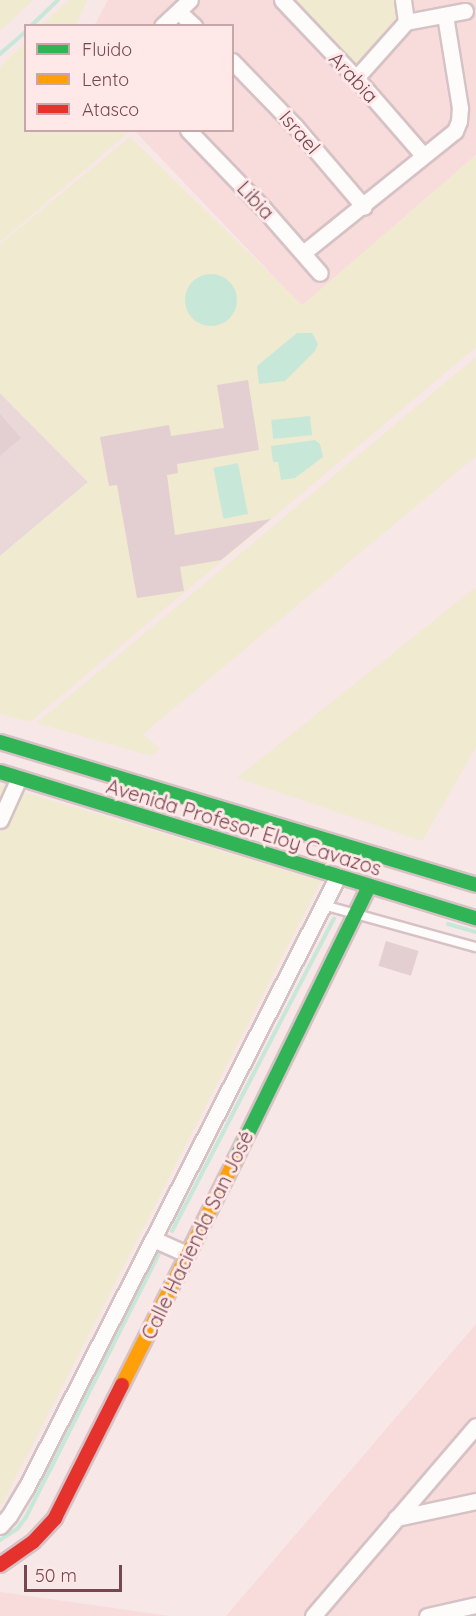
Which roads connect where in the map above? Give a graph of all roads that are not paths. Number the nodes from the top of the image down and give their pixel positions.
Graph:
1 (190, 0) edge
2 (282, 0) edge
3 (403, 0) edge
4 (465, 11) dead end
5 (179, 12) junction
6 (445, 15) junction
7 (406, 22) junction
8 (164, 24) edge
9 (192, 24) edge
10 (234, 63) edge
11 (356, 78) junction
12 (190, 132) edge
13 (423, 155) junction
14 (364, 207) junction
15 (303, 253) junction
16 (320, 273) dead end
17 (0, 742) edge
18 (0, 772) edge
19 (19, 778) junction
20 (0, 820) edge
21 (338, 876) junction
22 (476, 885) edge
23 (369, 886) junction
24 (323, 905) junction
25 (355, 914) junction
26 (476, 918) edge
27 (476, 947) edge
28 (153, 1239) junction
29 (186, 1254) junction
30 (476, 1426) edge
31 (476, 1501) edge
32 (396, 1518) junction
33 (0, 1526) edge
34 (0, 1565) edge
35 (476, 1605) edge
36 (313, 1616) edge
37 (427, 1616) edge

1 - 5 street
2 - 11 street, Arabia
3 - 7 street
4 - 6 street
5 - 8 street
5 - 9 street
6 - 7 street
6 - 13 street
7 - 11 street
10 - 14 street, Israel
11 - 13 street, Arabia
12 - 15 street, Libia
13 - 14 street
14 - 15 street
15 - 16 street, Libia
17 - 22 main road, Avenida Profesor Eloy Cavazos
18 - 19 main road, Avenida Profesor Eloy Cavazos
19 - 20 street
19 - 21 main road, Avenida Profesor Eloy Cavazos
21 - 23 main road, Avenida Profesor Eloy Cavazos
21 - 24 street, Calle Hacienda San José
23 - 25 main road, Calle Hacienda San José
23 - 26 main road, Avenida Profesor Eloy Cavazos
24 - 25 lane
24 - 28 street, Calle Hacienda San José
25 - 27 lane
25 - 29 main road, Calle Hacienda San José
28 - 29 street
28 - 33 street, Calle Hacienda San José
29 - 34 main road, Calle Hacienda San José
30 - 32 street
31 - 32 street
32 - 36 street
35 - 37 street

